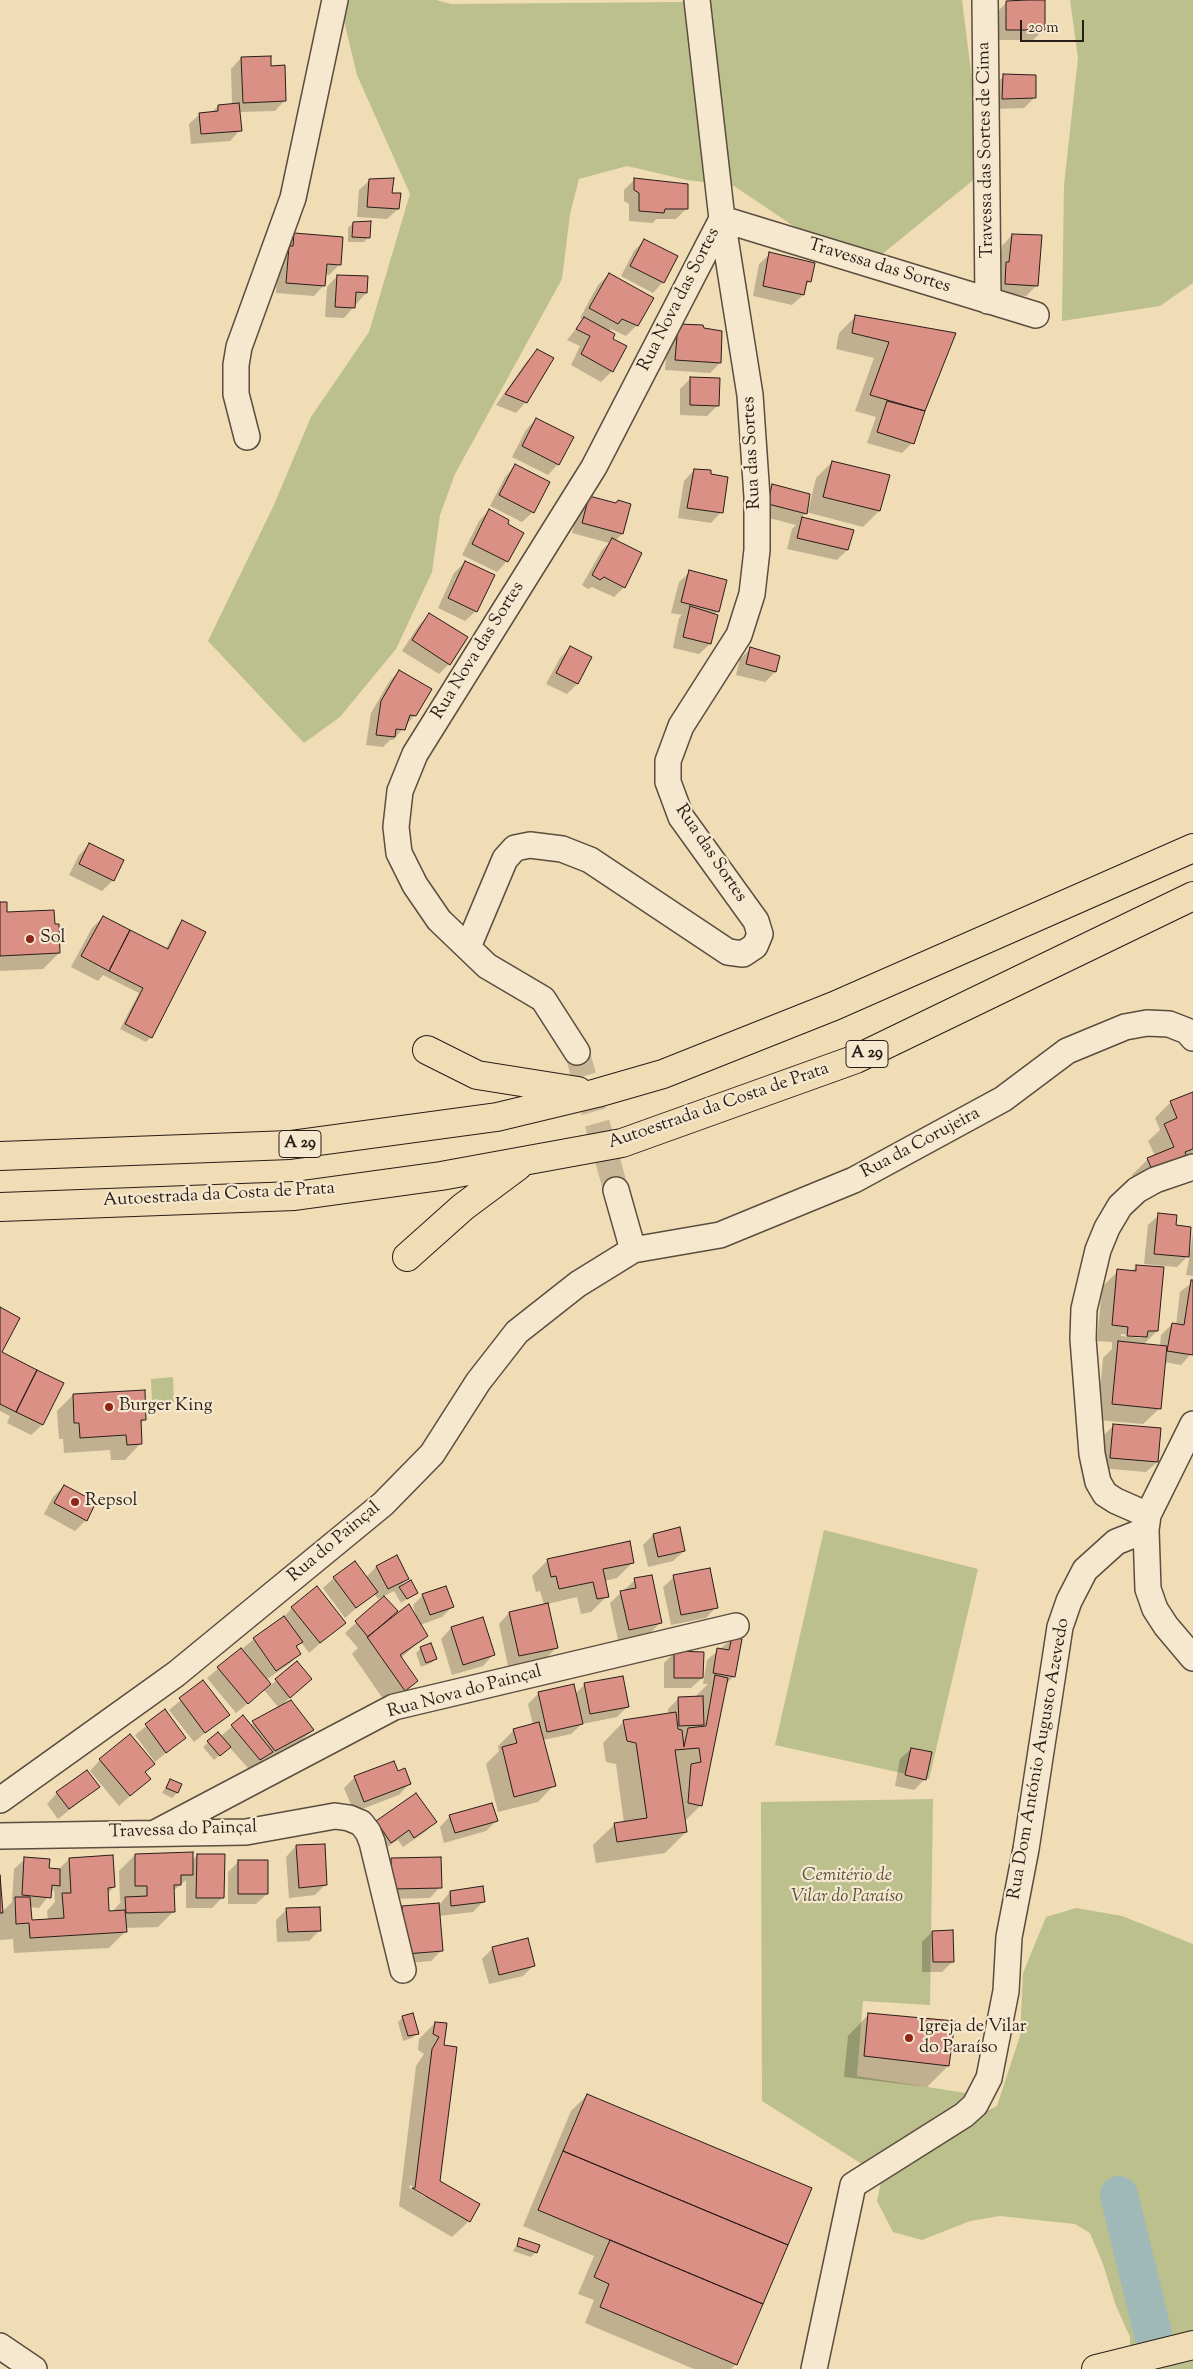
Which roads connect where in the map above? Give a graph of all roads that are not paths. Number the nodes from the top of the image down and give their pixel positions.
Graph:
1 (336, 0) edge
2 (697, 0) edge
3 (985, 0) edge
4 (722, 219) junction
5 (988, 301) junction
6 (1036, 315) dead end
7 (247, 436) dead end
8 (1193, 848) edge
9 (1193, 896) edge
10 (468, 947) junction
11 (1193, 1038) edge
12 (428, 1050) dead end
13 (577, 1052) tunnel mouth
14 (597, 1093) junction
15 (0, 1156) edge
16 (522, 1163) junction
17 (1193, 1167) edge
18 (616, 1190) tunnel mouth
19 (0, 1207) edge
20 (633, 1250) junction
21 (407, 1257) dead end
22 (1193, 1424) edge
23 (1147, 1522) junction
24 (736, 1626) dead end
25 (1193, 1658) edge
26 (0, 1800) edge
27 (157, 1832) junction
28 (0, 1836) edge
29 (402, 1970) dead end
30 (1193, 2345) edge
31 (0, 2346) edge
32 (34, 2369) edge
33 (814, 2369) edge
34 (1096, 2369) edge

1 - 7 street
2 - 4 street
3 - 5 street, Travessa das Sortes de Cima
4 - 5 street, Travessa das Sortes
4 - 10 street, Rua Nova das Sortes
4 - 10 street, Rua das Sortes
5 - 6 street, Travessa das Sortes
8 - 14 main road, A 29
9 - 16 main road, Autoestrada da Costa de Prata / A 29
10 - 13 street, Rua Nova das Sortes
11 - 20 street, Rua da Corujeira
12 - 14 main road
14 - 15 main road, A 29
16 - 19 main road, Autoestrada da Costa de Prata / A 29
16 - 21 main road
17 - 23 street
18 - 20 street
20 - 26 street, Rua do Painçal
22 - 23 street
23 - 25 street
23 - 33 street, Rua Dom António Augusto Azevedo
24 - 27 street, Rua Nova do Painçal
27 - 28 street, Travessa do Painçal
27 - 29 street, Travessa do Painçal
30 - 34 main road
31 - 32 street

